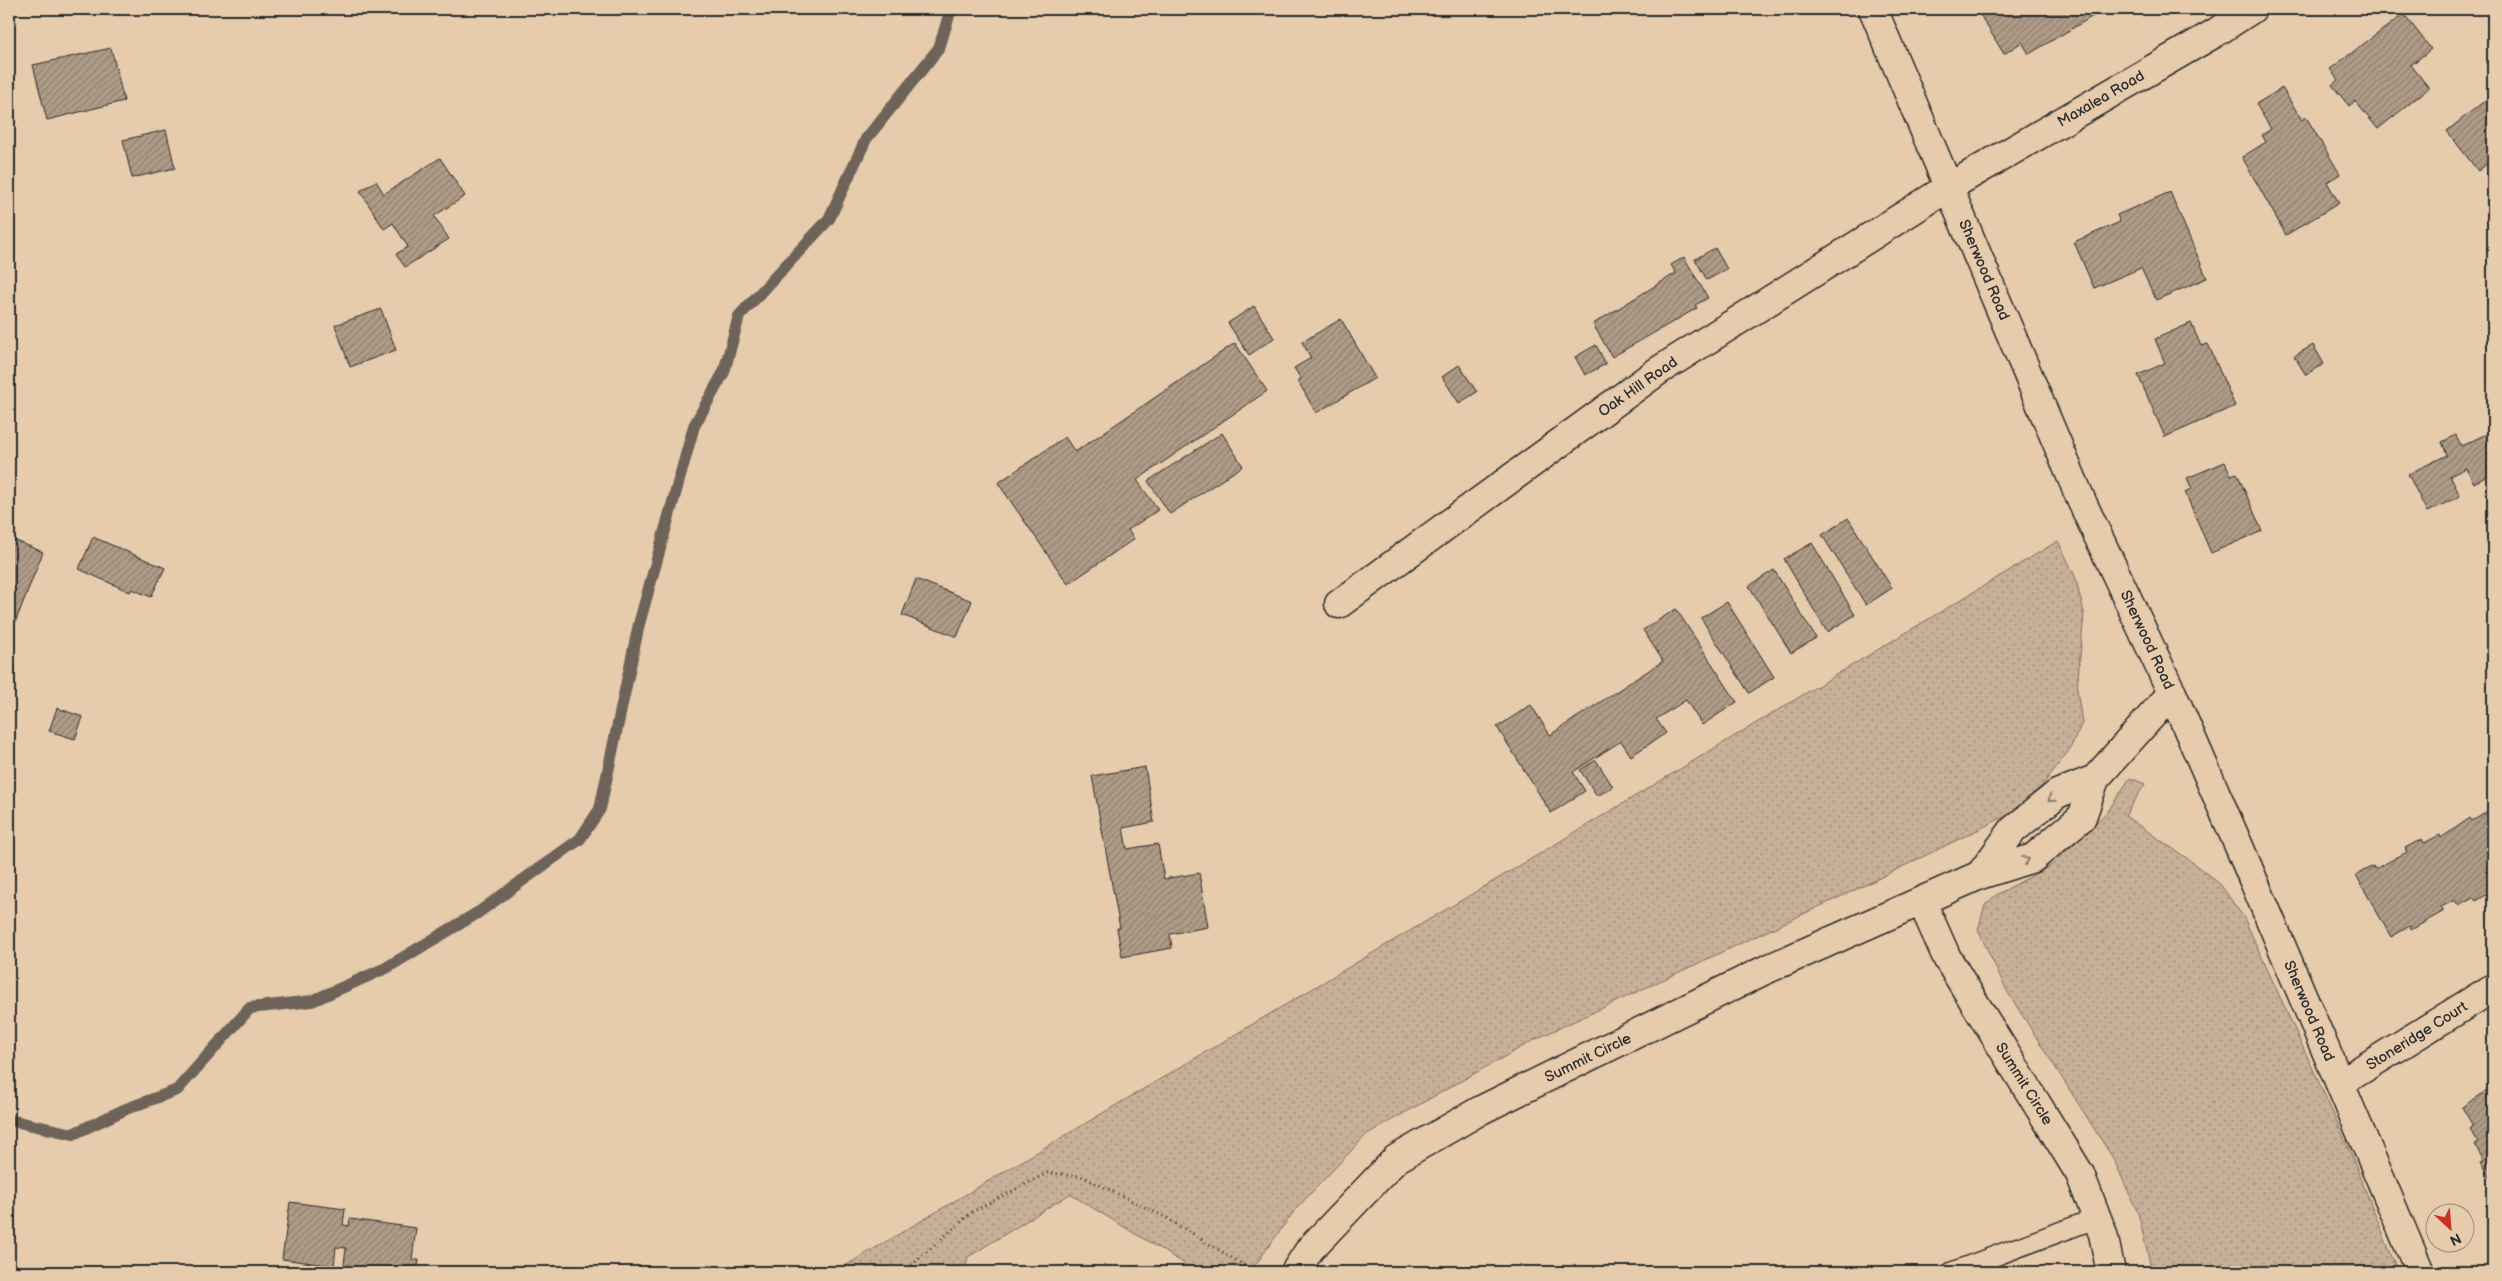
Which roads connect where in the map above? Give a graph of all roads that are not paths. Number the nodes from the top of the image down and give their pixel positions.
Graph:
1 (1873, 9) edge
2 (2252, 9) edge
3 (1949, 187) junction
4 (1339, 604) dead end
5 (2172, 693) junction
6 (1922, 902) junction
7 (2493, 988) edge
8 (2340, 1084) junction
9 (2098, 1218) junction
10 (1295, 1272) edge
11 (1952, 1272) edge
12 (2111, 1272) edge
13 (2420, 1272) edge

1 - 3 street, Sherwood Road
2 - 3 street, Maxalea Road
3 - 4 street, Oak Hill Road
3 - 5 street, Sherwood Road
5 - 6 street, Summit Circle
5 - 8 street, Sherwood Road
6 - 9 street, Summit Circle
6 - 10 street, Summit Circle
7 - 8 street, Stoneridge Court
8 - 13 street, Sherwood Road
9 - 11 lane
9 - 12 street, Summit Circle

